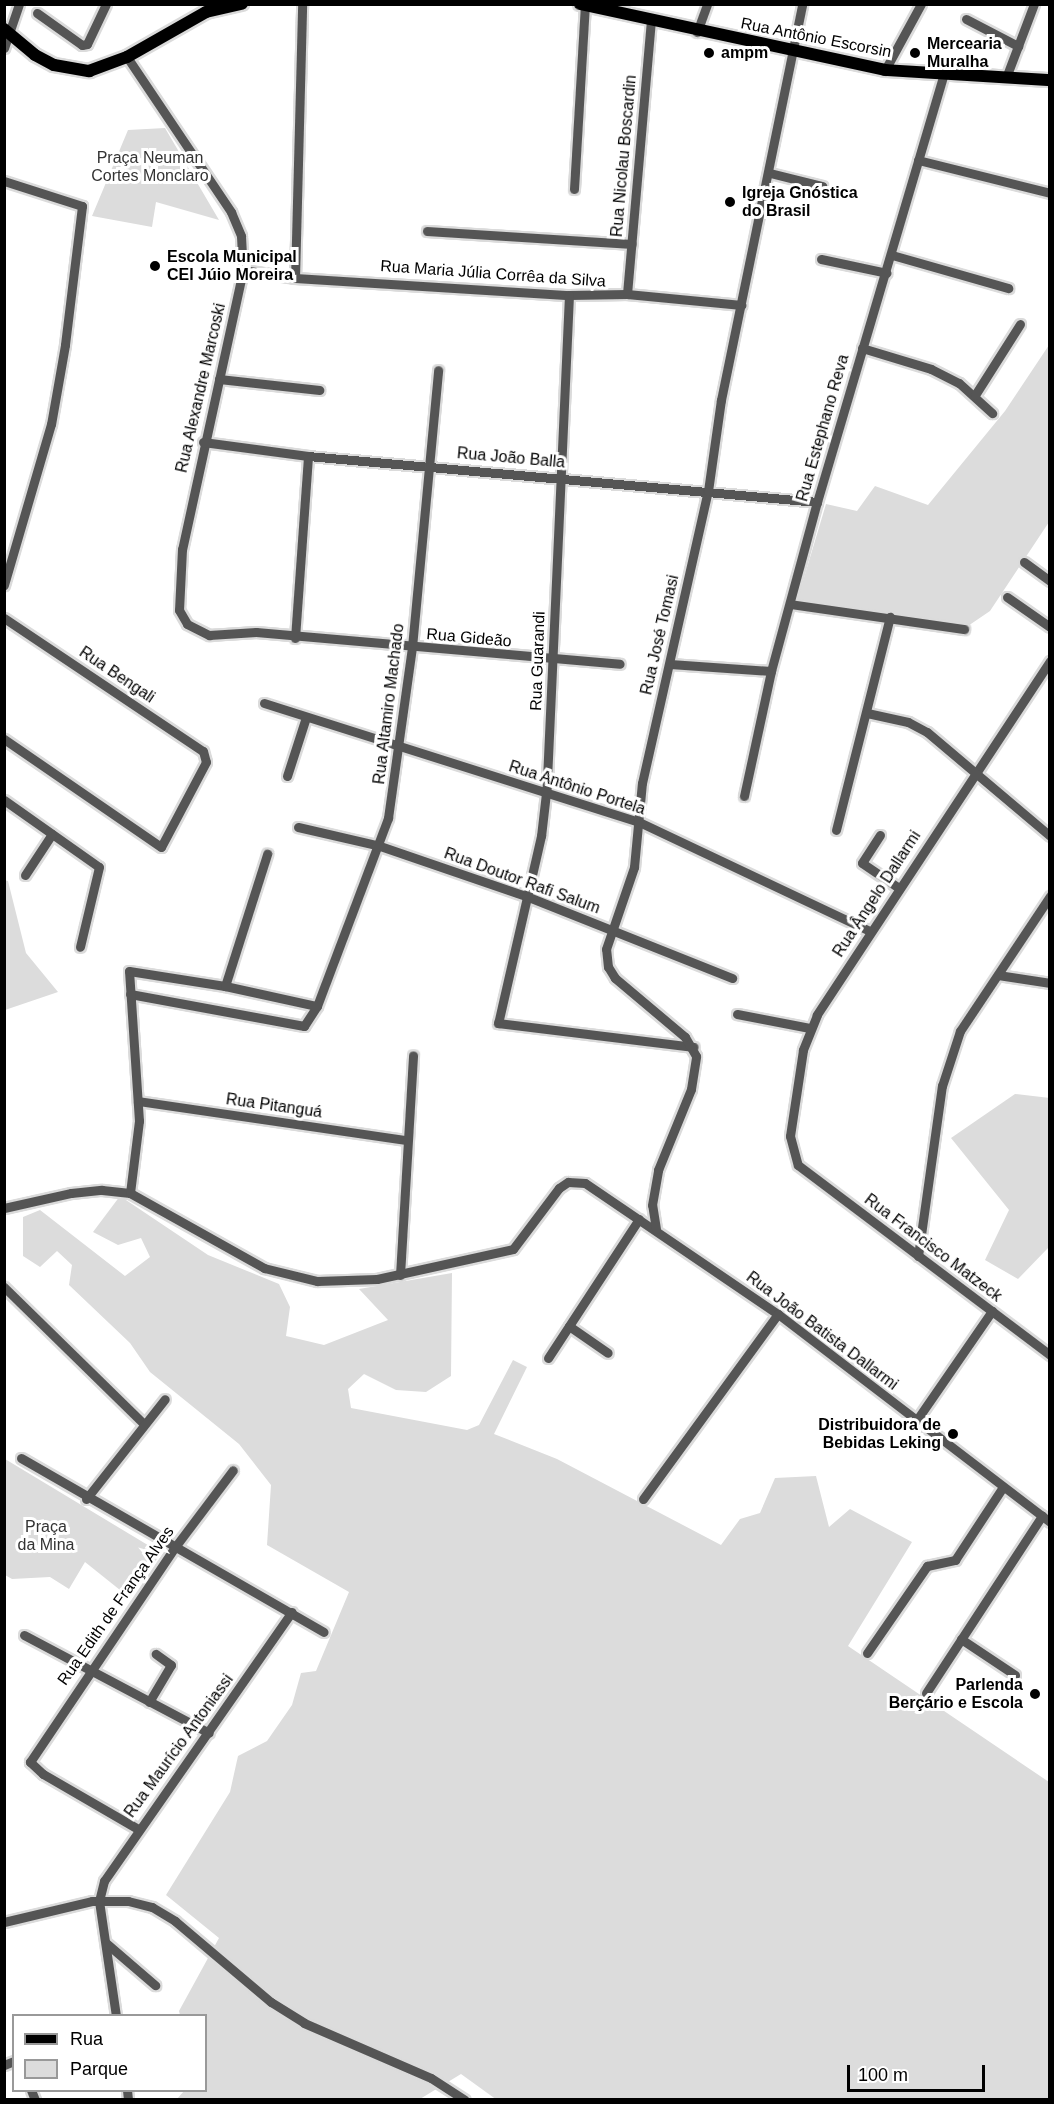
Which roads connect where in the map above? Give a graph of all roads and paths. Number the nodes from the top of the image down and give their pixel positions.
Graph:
1 (19, 4) edge
2 (106, 4) edge
3 (242, 4) edge
4 (302, 4) edge
5 (707, 4) edge
6 (802, 4) edge
7 (921, 4) edge
8 (1034, 4) edge
9 (588, 5) edge
10 (207, 8) edge
11 (37, 13) dead end
12 (966, 19) dead end
13 (651, 20) junction
14 (6, 30) edge
15 (697, 32) junction
16 (1018, 46) junction
17 (4, 48) edge
18 (795, 53) junction
19 (127, 57) junction
20 (885, 70) junction
21 (944, 73) junction
22 (1007, 75) junction
23 (1050, 80) edge
24 (918, 160) junction
25 (770, 173) junction
26 (4, 181) edge
27 (822, 186) dead end
28 (574, 189) dead end
29 (1050, 193) edge
30 (427, 231) dead end
31 (632, 244) junction
32 (892, 255) junction
33 (821, 259) dead end
34 (243, 270) junction
35 (886, 273) junction
36 (295, 278) junction
37 (1008, 288) dead end
38 (627, 294) junction
39 (569, 295) junction
40 (741, 305) junction
41 (1020, 324) dead end
42 (862, 348) junction
43 (438, 370) dead end
44 (219, 379) junction
45 (320, 390) dead end
46 (975, 395) junction
47 (992, 412) dead end
48 (203, 442) junction
49 (308, 456) junction
50 (429, 466) junction
51 (558, 477) junction
52 (708, 491) junction
53 (817, 502) junction
54 (1024, 562) dead end
55 (1050, 580) edge
56 (4, 585) edge
57 (1007, 597) dead end
58 (790, 603) junction
59 (890, 617) junction
60 (4, 618) edge
61 (1050, 627) edge
62 (964, 629) dead end
63 (209, 635) joint
64 (295, 638) junction
65 (412, 647) junction
66 (554, 661) junction
67 (620, 664) dead end
68 (670, 664) junction
69 (1048, 667) edge
70 (771, 671) junction
71 (264, 703) dead end
72 (867, 712) junction
73 (306, 717) junction
74 (4, 739) edge
75 (400, 747) junction
76 (973, 772) junction
77 (287, 776) dead end
78 (546, 793) junction
79 (744, 795) dead end
80 (4, 800) edge
81 (637, 821) junction
82 (298, 827) dead end
83 (836, 830) dead end
84 (52, 834) junction
85 (880, 835) dead end
86 (1050, 836) edge
87 (380, 846) junction
88 (267, 854) dead end
89 (25, 875) dead end
90 (898, 888) junction
91 (526, 896) junction
92 (1050, 896) edge
93 (610, 930) junction
94 (870, 931) junction
95 (80, 947) dead end
96 (998, 975) junction
97 (732, 978) dead end
98 (1050, 983) edge
99 (225, 986) junction
100 (130, 994) junction
101 (317, 1006) junction
102 (737, 1014) dead end
103 (810, 1028) junction
104 (694, 1047) junction
105 (413, 1055) dead end
106 (138, 1101) junction
107 (405, 1140) junction
108 (798, 1166) joint
109 (130, 1193) junction
110 (652, 1205) junction
111 (4, 1208) edge
112 (631, 1212) junction
113 (639, 1219) junction
114 (656, 1228) junction
115 (918, 1256) junction
116 (400, 1275) junction
117 (4, 1287) edge
118 (992, 1311) junction
119 (778, 1314) junction
120 (568, 1326) junction
121 (608, 1353) dead end
122 (1050, 1355) edge
123 (548, 1358) dead end
124 (165, 1399) dead end
125 (916, 1421) junction
126 (142, 1423) junction
127 (21, 1458) dead end
128 (232, 1470) dead end
129 (1003, 1488) junction
130 (86, 1498) junction
131 (643, 1499) dead end
132 (1046, 1519) edge
133 (175, 1547) junction
134 (292, 1612) junction
135 (324, 1632) dead end
136 (24, 1635) dead end
137 (961, 1639) junction
138 (867, 1653) dead end
139 (156, 1654) dead end
140 (89, 1671) junction
141 (1015, 1674) dead end
142 (927, 1693) dead end
143 (149, 1702) junction
144 (209, 1733) junction
145 (138, 1829) junction
146 (99, 1901) junction
147 (4, 1922) edge
148 (106, 1943) junction
149 (155, 1985) dead end
150 (116, 2014) edge
151 (465, 2100) edge

1 - 14 street
2 - 11 street
3 - 10 main road
4 - 36 street
5 - 15 street
6 - 18 street, Rua José Tomasi
7 - 20 street
8 - 16 street
9 - 13 main road, Rua Antônio Escorsin
9 - 28 street
10 - 19 main road
12 - 16 street
13 - 15 main road, Rua Antônio Escorsin
13 - 31 street, Rua Nicolau Boscardin
14 - 17 street
14 - 19 main road
15 - 18 main road, Rua Antônio Escorsin
16 - 22 street
18 - 20 main road, Rua Antônio Escorsin
18 - 25 street, Rua José Tomasi
19 - 34 street, Rua Alexandre Marcoski
20 - 21 main road, Rua Antônio Escorsin
21 - 22 main road, Rua Antônio Escorsin
21 - 24 street, Rua Estephano Reva
22 - 23 main road, Rua Antônio Escorsin
24 - 29 street
24 - 32 street, Rua Estephano Reva
25 - 27 street
25 - 40 street, Rua José Tomasi
26 - 56 street
30 - 31 street
31 - 38 street, Rua Nicolau Boscardin
32 - 35 street, Rua Estephano Reva
32 - 37 street
33 - 35 street
34 - 36 street, Rua Maria Júlia Corrêa da Silva
34 - 44 street, Rua Alexandre Marcoski
35 - 42 street, Rua Estephano Reva
36 - 39 street, Rua Maria Júlia Corrêa da Silva
38 - 39 street, Rua Maria Júlia Corrêa da Silva
38 - 40 street, Rua Maria Júlia Corrêa da Silva
39 - 51 street, Rua Guarandi
40 - 52 street, Rua José Tomasi
41 - 46 street
42 - 46 street
42 - 53 street, Rua Estephano Reva
43 - 50 street, Rua Altamiro Machado
44 - 45 street
44 - 48 street, Rua Alexandre Marcoski
46 - 47 street
48 - 49 street, Rua João Balla
48 - 63 street, Rua Alexandre Marcoski
49 - 50 street, Rua João Balla
49 - 64 street
50 - 51 street, Rua João Balla
50 - 65 street, Rua Altamiro Machado
51 - 52 street, Rua João Balla
51 - 66 street, Rua Guarandi
52 - 53 street, Rua João Balla
52 - 68 street, Rua José Tomasi
53 - 58 street, Rua Estephano Reva
54 - 55 street
57 - 61 street
58 - 59 street
58 - 70 street, Rua Estephano Reva
59 - 62 street
59 - 72 street
60 - 74 street, Rua Bengali
63 - 64 street, Rua Gideão
64 - 65 street, Rua Gideão
65 - 66 street, Rua Gideão
65 - 75 street, Rua Altamiro Machado
66 - 67 street, Rua Gideão
66 - 78 street, Rua Guarandi
68 - 70 street
68 - 81 street, Rua José Tomasi
69 - 76 street, Rua Ângelo Dallarmi
70 - 79 street, Rua Estephano Reva
71 - 73 street, Rua Antônio Portela
72 - 76 street
72 - 83 street
73 - 75 street, Rua Antônio Portela
73 - 77 street
75 - 78 street, Rua Antônio Portela
75 - 87 street, Rua Altamiro Machado
76 - 86 street
76 - 90 street, Rua Ângelo Dallarmi
78 - 81 street, Rua Antônio Portela
78 - 91 street, Rua Guarandi
80 - 84 street
81 - 93 street, Rua José Tomasi
81 - 94 street, Rua Antônio Portela
82 - 87 street, Rua Doutor Rafi Salum
84 - 89 street
84 - 95 street
85 - 90 street
87 - 91 street, Rua Doutor Rafi Salum
87 - 101 street, Rua Altamiro Machado
88 - 99 street
90 - 94 street, Rua Ângelo Dallarmi
91 - 93 street, Rua Doutor Rafi Salum
91 - 104 street, Rua Guarandi
92 - 96 street
93 - 97 street, Rua Doutor Rafi Salum
93 - 104 street, Rua José Tomasi
94 - 103 street, Rua Ângelo Dallarmi
96 - 98 street
96 - 115 street
99 - 100 street
99 - 101 street
100 - 101 street, Rua Altamiro Machado
100 - 106 street
102 - 103 street
103 - 108 street, Rua Ângelo Dallarmi
104 - 110 street
105 - 107 street
106 - 107 street, Rua Pitanguá
106 - 109 street
107 - 116 street
108 - 115 street, Rua Francisco Matzeck
109 - 111 street
109 - 116 street
110 - 112 street
110 - 114 street
112 - 113 street, Rua João Batista Dallarmi
112 - 116 street, Rua João Batista Dallarmi
113 - 114 street, Rua João Batista Dallarmi
113 - 120 street
114 - 119 street, Rua João Batista Dallarmi
115 - 118 street, Rua Francisco Matzeck
117 - 126 street
118 - 122 street, Rua Francisco Matzeck
118 - 125 street
119 - 125 street, Rua João Batista Dallarmi
119 - 131 street
120 - 121 street
120 - 123 street
124 - 126 street
125 - 129 street, Rua João Batista Dallarmi
126 - 130 street
127 - 130 street
128 - 133 street, Rua Edith de França Alves
129 - 132 street, Rua João Batista Dallarmi
129 - 138 street
130 - 133 street
132 - 137 street
133 - 134 street
133 - 140 street, Rua Edith de França Alves
134 - 135 street
134 - 144 street, Rua Maurício Antoniassi
136 - 140 street
137 - 141 street
137 - 142 street
139 - 143 street
140 - 143 street
140 - 145 street, Rua Edith de França Alves
143 - 144 street
144 - 145 street, Rua Maurício Antoniassi
145 - 146 street, Rua Maurício Antoniassi
146 - 147 street
146 - 148 street
146 - 151 street
148 - 149 street
148 - 150 street

